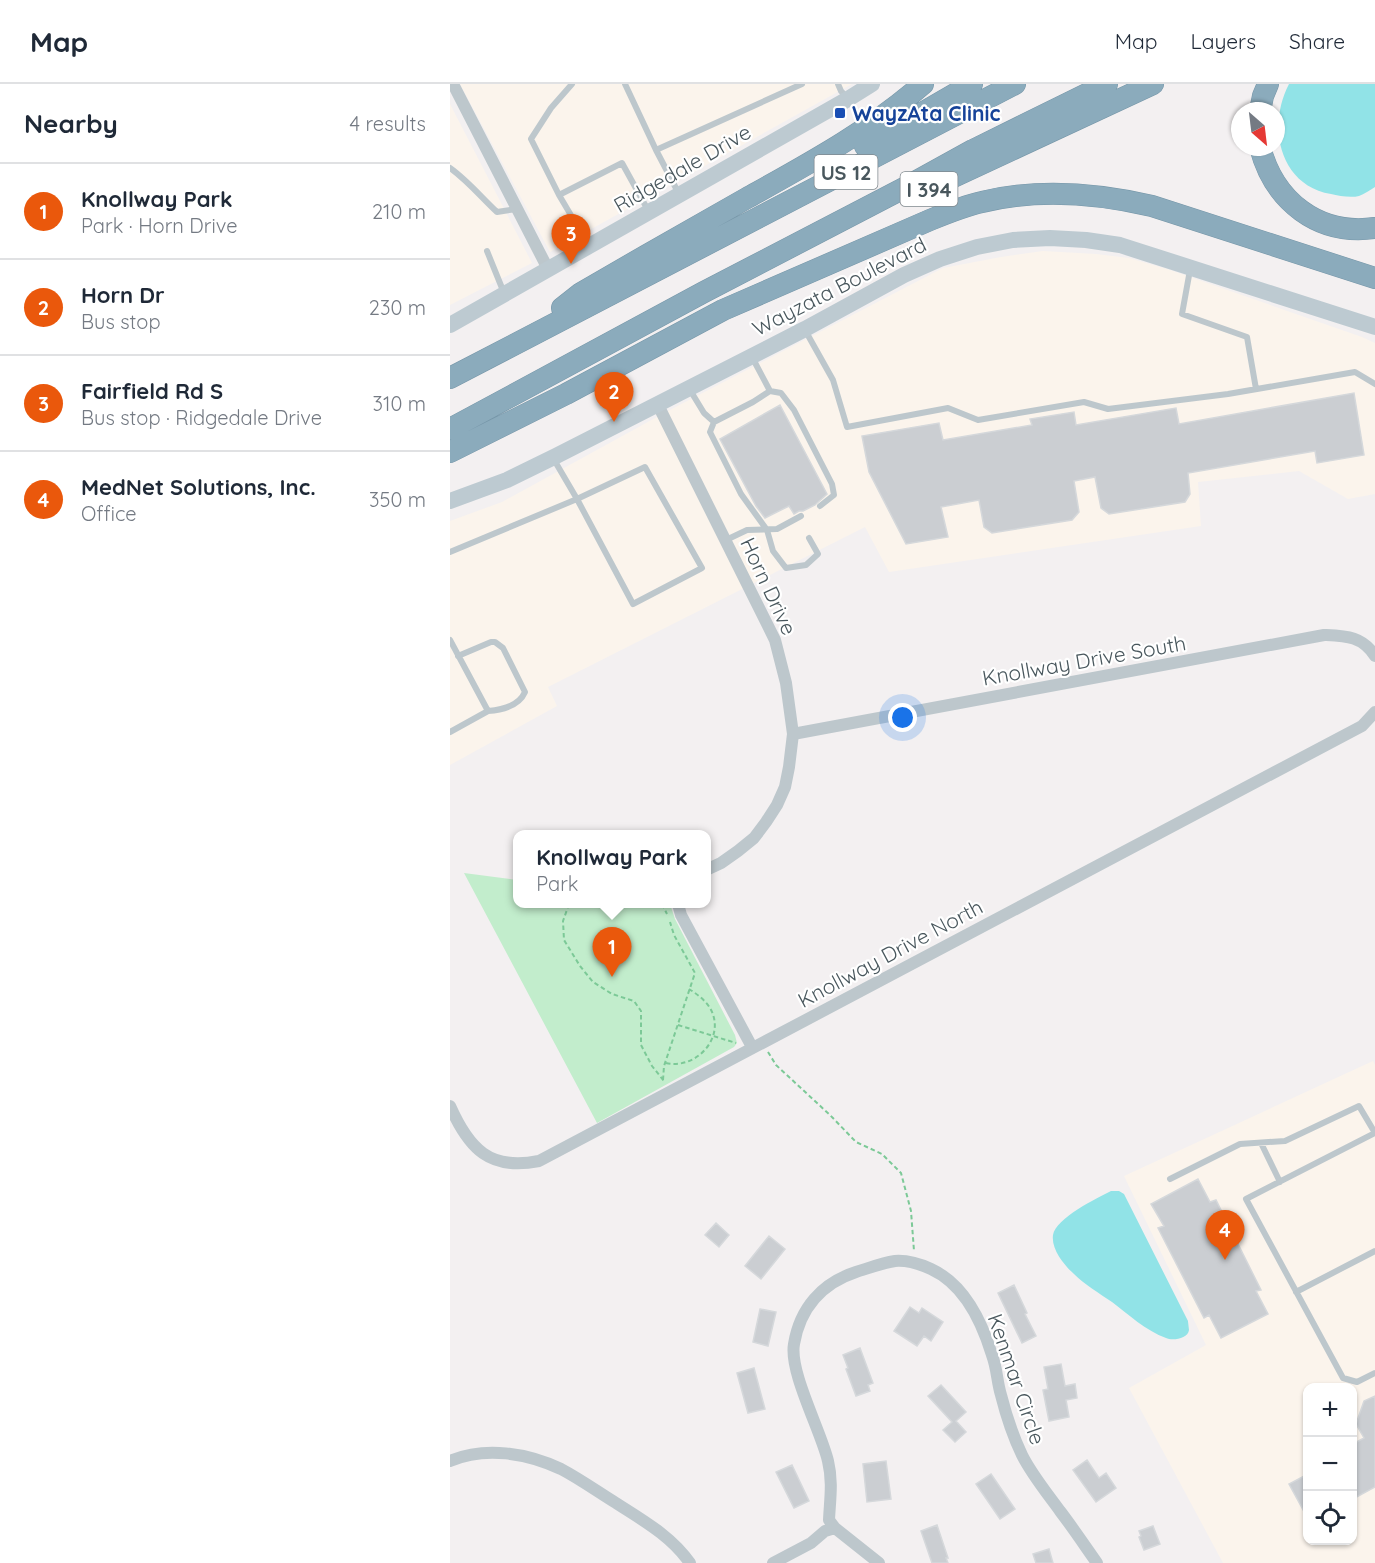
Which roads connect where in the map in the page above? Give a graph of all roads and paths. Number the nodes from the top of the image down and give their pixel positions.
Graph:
1 (453, 84) edge
2 (572, 84) edge
3 (625, 84) edge
4 (802, 84) edge
5 (838, 84) edge
6 (872, 84) edge
7 (923, 84) edge
8 (972, 84) edge
9 (1015, 84) edge
10 (1107, 84) edge
11 (1153, 84) edge
12 (1268, 84) edge
13 (848, 99) junction
14 (1262, 102) edge
15 (656, 150) junction
16 (1263, 156) edge
17 (450, 168) edge
18 (559, 195) junction
19 (680, 195) junction
20 (517, 209) junction
21 (649, 212) junction
22 (1375, 228) edge
23 (590, 246) junction
24 (487, 251) dead end
25 (677, 259) junction
26 (1191, 267) junction
27 (548, 269) junction
28 (1375, 278) edge
29 (704, 292) junction
30 (505, 294) junction
31 (450, 325) edge
32 (1375, 327) edge
33 (805, 329) junction
34 (527, 337) junction
35 (751, 357) junction
36 (450, 378) edge
37 (1375, 384) edge
38 (689, 389) junction
39 (1256, 389) junction
40 (770, 391) junction
41 (658, 405) junction
42 (714, 422) junction
43 (450, 429) edge
44 (450, 452) edge
45 (553, 458) junction
46 (577, 499) junction
47 (450, 501) edge
48 (820, 506) dead end
49 (801, 516) dead end
50 (767, 530) junction
51 (809, 538) dead end
52 (726, 540) junction
53 (450, 552) edge
54 (450, 640) edge
55 (458, 656) junction
56 (1375, 656) edge
57 (488, 711) junction
58 (1375, 712) edge
59 (450, 732) edge
60 (793, 734) junction
61 (711, 868) edge
62 (567, 908) edge
63 (664, 908) edge
64 (679, 908) edge
65 (690, 989) junction
66 (678, 1025) junction
67 (714, 1037) junction
68 (757, 1045) junction
69 (665, 1063) junction
70 (450, 1106) edge
71 (1375, 1133) edge
72 (1261, 1143) junction
73 (1170, 1179) dead end
74 (1280, 1182) junction
75 (1375, 1251) edge
76 (914, 1263) junction
77 (1296, 1292) junction
78 (1375, 1372) edge
79 (450, 1461) edge
80 (835, 1528) junction
81 (690, 1563) edge
82 (773, 1563) edge
83 (879, 1563) edge
84 (1097, 1563) edge

1 - 20 street
2 - 18 lane
3 - 15 lane
4 - 15 lane
5 - 13 lane
6 - 13 street, Ridgedale Drive
7 - 34 highway
8 - 25 highway
9 - 25 highway, US 12
10 - 29 highway, US 12
11 - 29 highway, I 394
12 - 14 highway
13 - 19 street, Ridgedale Drive
15 - 19 lane
16 - 22 highway
17 - 20 lane
18 - 21 lane
18 - 23 lane
19 - 21 street, Ridgedale Drive
20 - 27 street
21 - 23 street, Ridgedale Drive
23 - 27 street, Ridgedale Drive
24 - 30 lane
25 - 34 highway
26 - 32 street, Wayzata Boulevard
26 - 33 street, Wayzata Boulevard
26 - 39 lane
27 - 30 street, Ridgedale Drive
28 - 44 highway
29 - 43 highway, I 394
30 - 31 street, Ridgedale Drive
33 - 35 street, Wayzata Boulevard
33 - 39 lane
34 - 36 highway
35 - 38 street, Wayzata Boulevard
35 - 40 lane
37 - 39 lane
38 - 41 street, Wayzata Boulevard
38 - 42 lane
40 - 42 lane
40 - 48 lane
41 - 45 street, Wayzata Boulevard
41 - 52 street, Horn Drive
42 - 50 lane
45 - 46 lane
45 - 47 street, Wayzata Boulevard
46 - 46 lane
46 - 53 lane
49 - 50 lane
50 - 51 lane
50 - 52 lane
52 - 60 street, Horn Drive
54 - 55 lane
55 - 57 lane
55 - 57 lane
56 - 60 street, Knollway Drive South
57 - 59 lane
58 - 68 street, Knollway Drive North
60 - 61 street, Horn Drive
62 - 69 path
63 - 65 path
64 - 68 street
65 - 66 path
65 - 67 path
66 - 67 path
66 - 69 path
67 - 68 path
67 - 69 path
68 - 70 street, Knollway Drive North
68 - 76 path
71 - 72 lane
71 - 74 lane
72 - 73 lane
72 - 74 lane
74 - 77 lane
75 - 77 lane
76 - 80 street, Kenmar Circle
76 - 84 street, Kenmar Circle
77 - 78 lane
79 - 81 street
80 - 82 street
80 - 83 street

